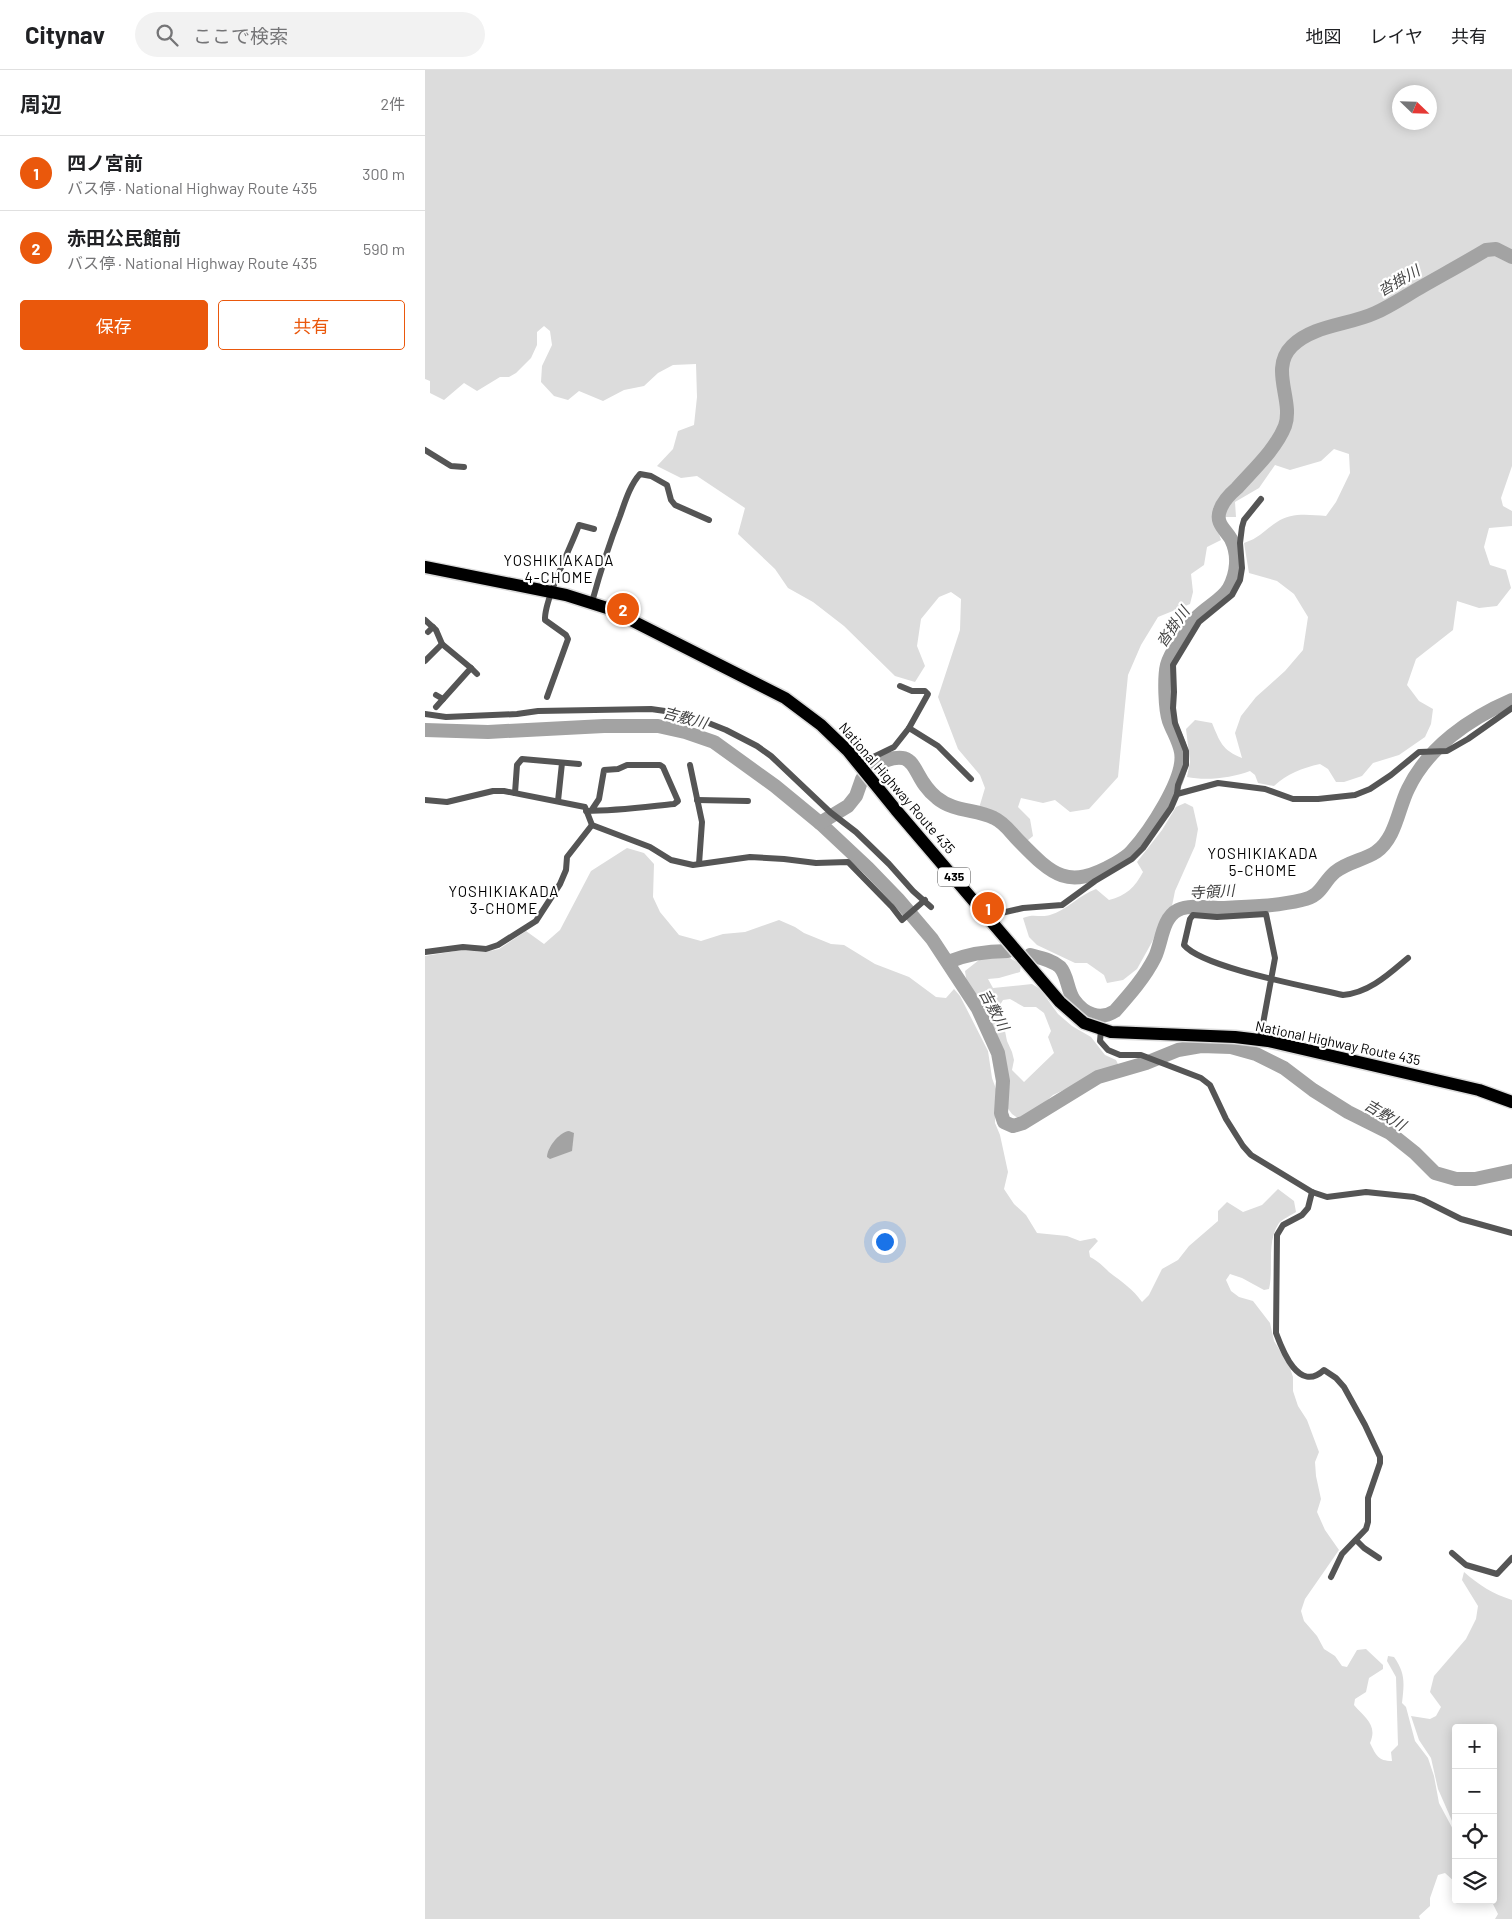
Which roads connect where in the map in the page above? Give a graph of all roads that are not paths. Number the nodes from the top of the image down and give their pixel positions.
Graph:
1 (425, 450) edge
2 (464, 467) dead end
3 (1261, 499) dead end
4 (709, 520) dead end
5 (594, 529) dead end
6 (425, 567) edge
7 (552, 592) junction
8 (592, 602) junction
9 (425, 620) edge
10 (433, 627) junction
11 (428, 632) dead end
12 (442, 644) junction
13 (425, 661) edge
14 (471, 668) junction
15 (477, 674) dead end
16 (900, 686) dead end
17 (436, 695) dead end
18 (547, 697) dead end
19 (443, 699) junction
20 (436, 707) dead end
21 (1512, 708) edge
22 (425, 714) edge
23 (909, 728) junction
24 (562, 763) junction
25 (579, 764) dead end
26 (859, 764) junction
27 (690, 765) dead end
28 (971, 779) dead end
29 (515, 793) junction
30 (1177, 794) junction
31 (425, 800) edge
32 (697, 800) junction
33 (558, 801) junction
34 (748, 801) dead end
35 (588, 811) junction
36 (591, 825) junction
37 (699, 864) junction
38 (922, 903) junction
39 (931, 907) dead end
40 (988, 916) junction
41 (425, 952) edge
42 (1408, 958) dead end
43 (1272, 979) junction
44 (1101, 1030) junction
45 (1259, 1040) junction
46 (1512, 1102) edge
47 (1311, 1192) junction
48 (1512, 1233) edge
49 (1357, 1540) junction
50 (1452, 1553) dead end
51 (1379, 1558) dead end
52 (1512, 1558) edge
53 (1331, 1577) dead end

1 - 2 street
3 - 30 street
4 - 8 street
5 - 7 street
6 - 7 highway, National Highway Route 435 / 435
7 - 8 highway, National Highway Route 435 / 435
7 - 18 street
8 - 26 highway, National Highway Route 435 / 435
9 - 10 street
10 - 11 street
10 - 12 street
12 - 13 street
12 - 14 street
14 - 15 street
14 - 19 street
16 - 23 street
17 - 19 street
19 - 20 street
21 - 30 street
22 - 38 street
23 - 26 street
23 - 28 street
24 - 25 street
24 - 29 street
24 - 33 street
26 - 40 highway, National Highway Route 435 / 435
27 - 32 street
29 - 31 street
29 - 33 street
30 - 40 street
32 - 34 street
32 - 37 street
33 - 35 street
35 - 35 street
35 - 36 street
36 - 37 street
36 - 41 street
37 - 38 street
38 - 39 street
40 - 44 highway, National Highway Route 435 / 435
42 - 43 street
43 - 43 street
43 - 45 street
44 - 45 highway, National Highway Route 435 / 435
44 - 47 street
45 - 46 highway, National Highway Route 435 / 435
47 - 48 street
47 - 49 street
49 - 51 street
49 - 53 street
50 - 52 street

